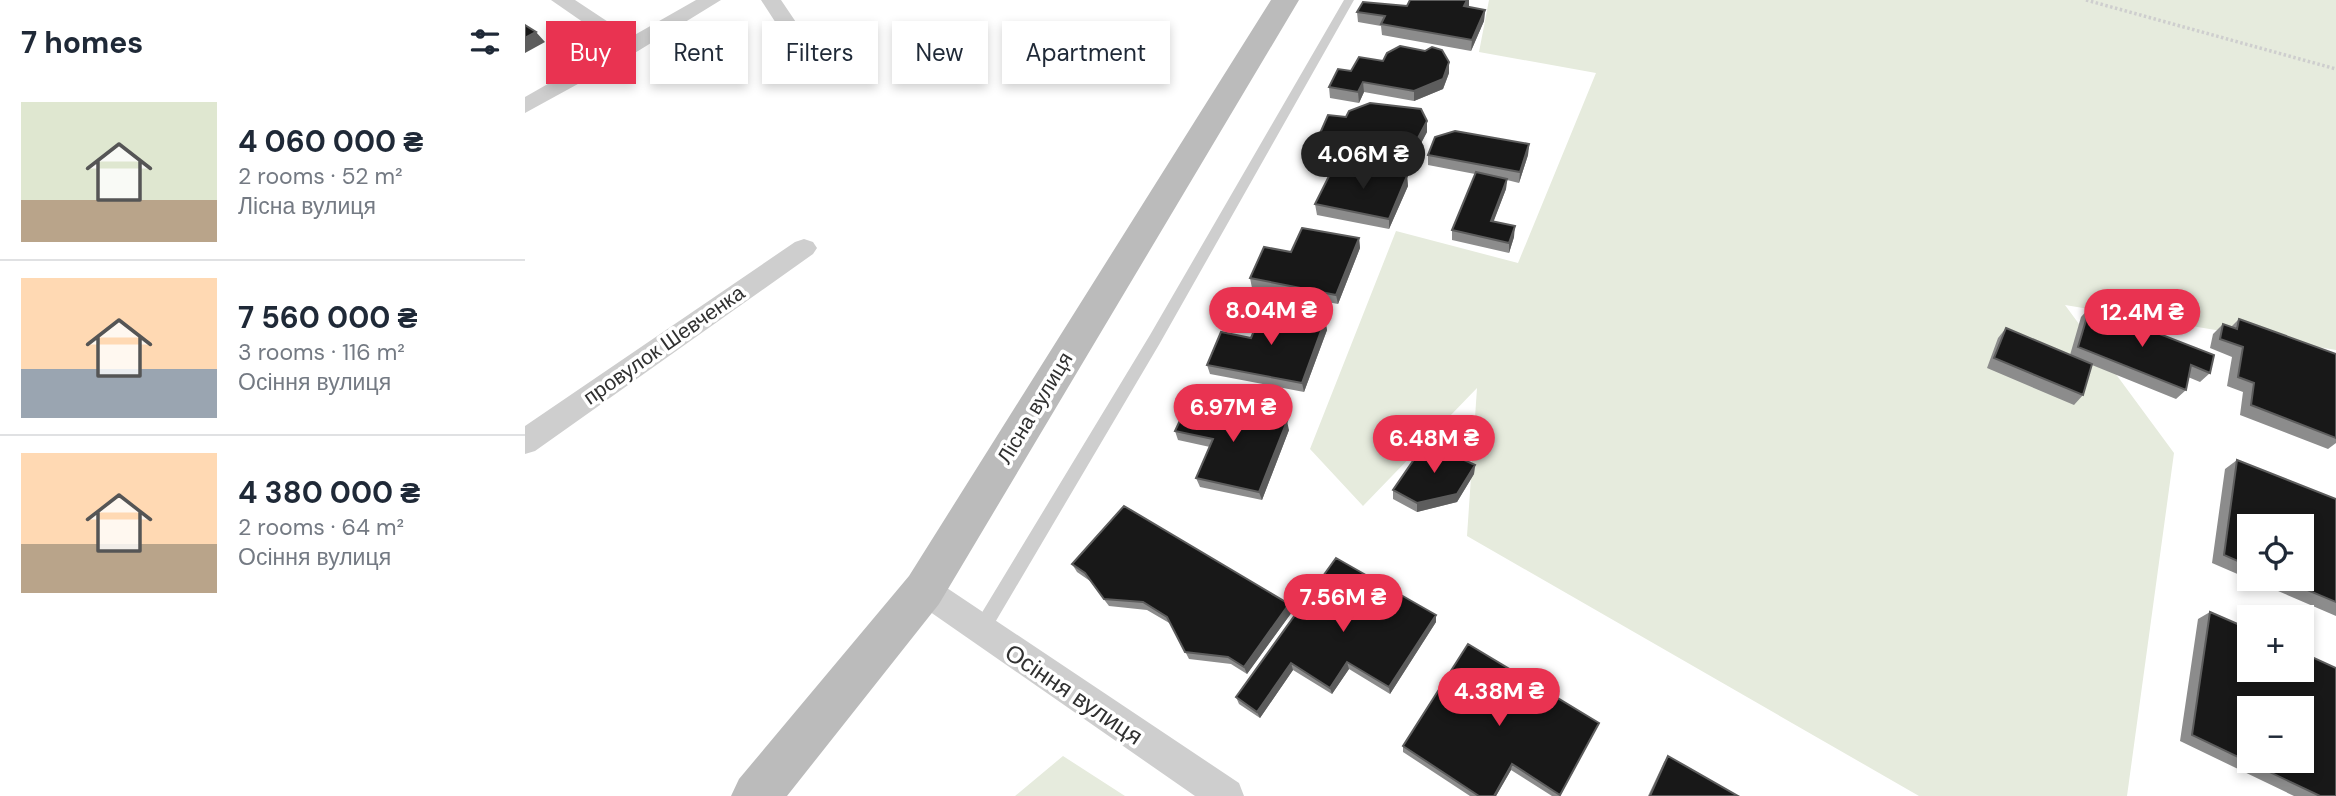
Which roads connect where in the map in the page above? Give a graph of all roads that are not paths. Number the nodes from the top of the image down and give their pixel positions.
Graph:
1 (561, 0) edge
2 (711, 0) edge
3 (771, 0) edge
4 (1285, 0) edge
5 (1349, 0) edge
6 (593, 21) edge
7 (785, 21) edge
8 (636, 43) edge
9 (564, 84) edge
10 (525, 106) edge
11 (804, 248) dead end
12 (525, 442) edge
13 (924, 590) junction
14 (981, 630) junction
15 (757, 796) edge
16 (1226, 796) edge

1 - 6 street
2 - 8 street
3 - 7 street
4 - 13 main road, Лісна вулиця
5 - 14 lane
9 - 10 street
11 - 12 street, провулок Шевченка
13 - 14 street, Осіння вулиця
13 - 15 main road, Лісна вулиця
14 - 16 street, Осіння вулиця

